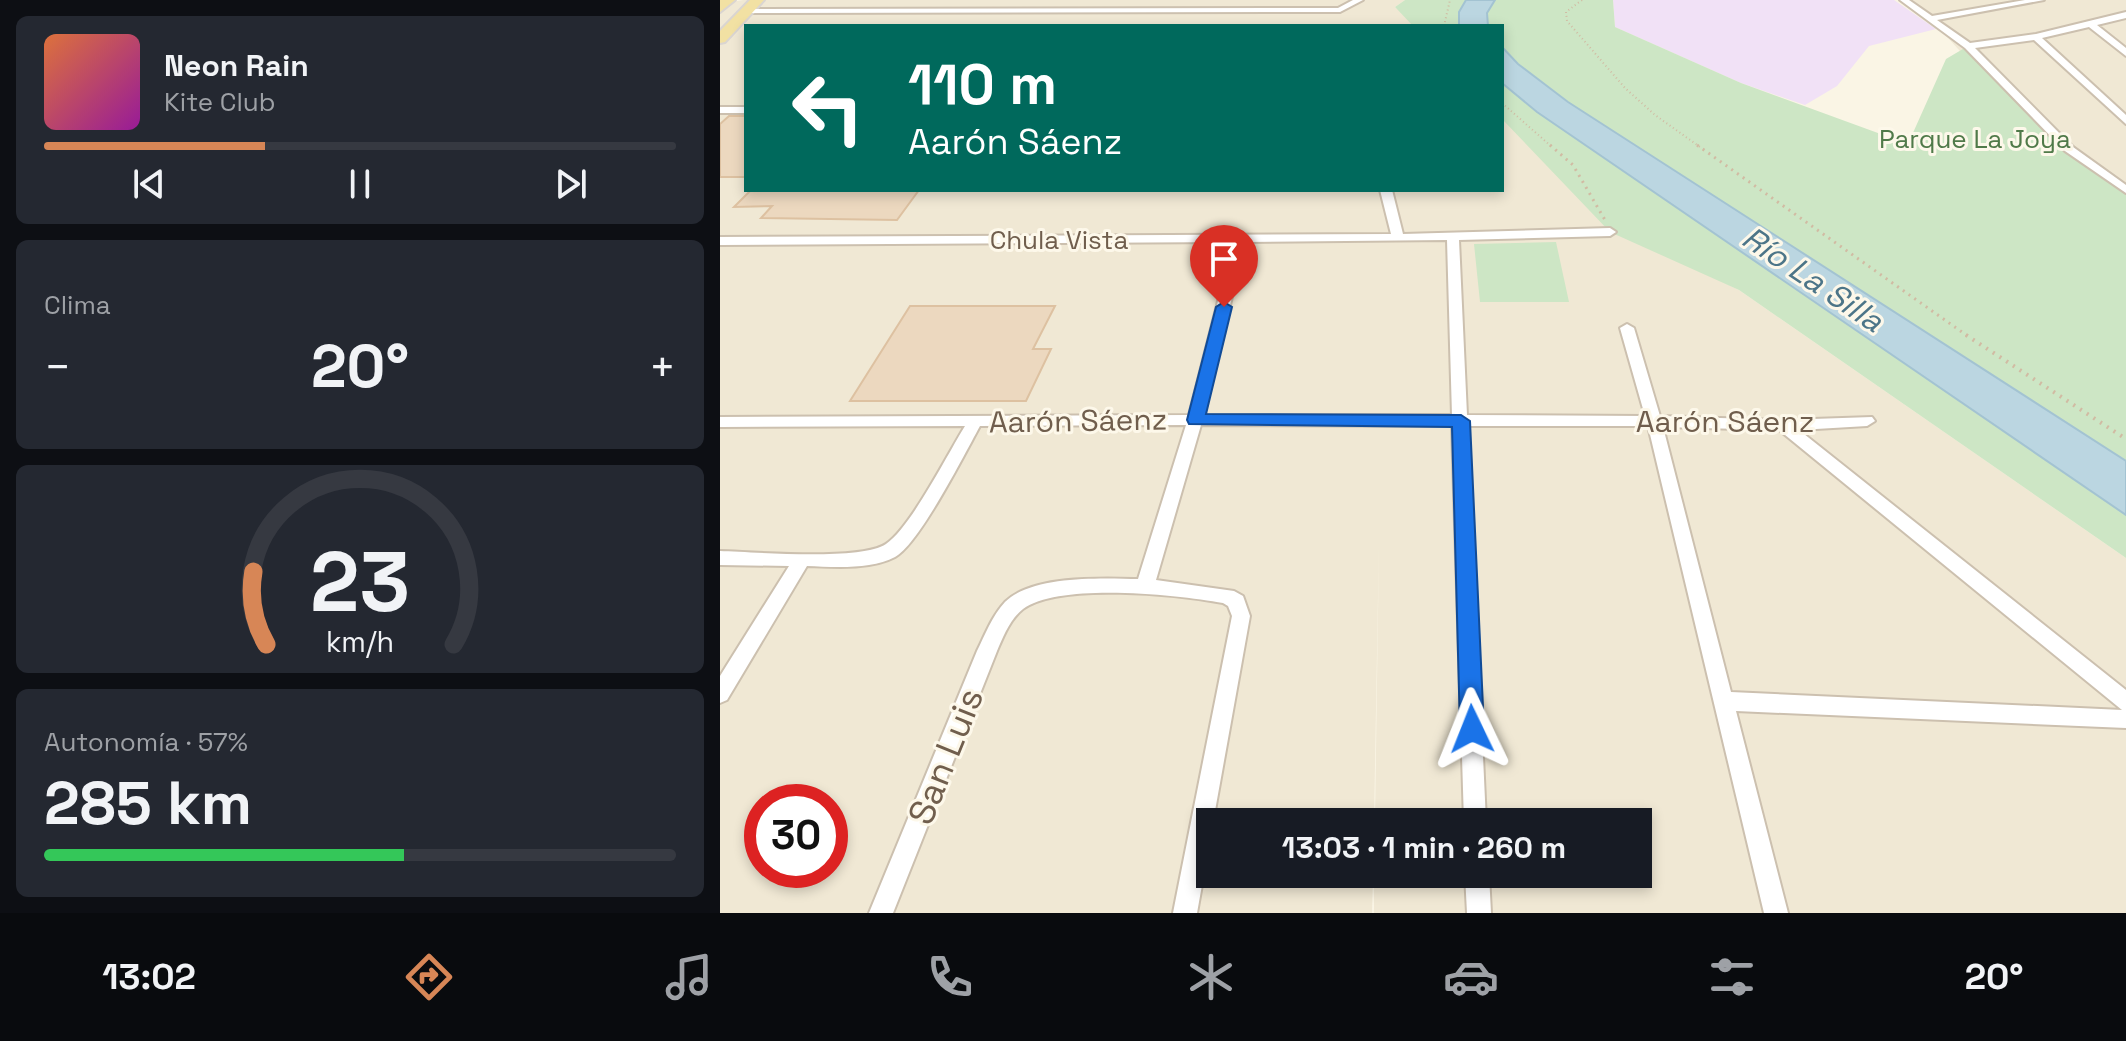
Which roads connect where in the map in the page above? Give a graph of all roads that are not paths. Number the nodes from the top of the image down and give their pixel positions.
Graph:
1 (728, 0) edge
2 (757, 0) edge
3 (941, 0) edge
4 (1018, 0) edge
5 (1083, 0) edge
6 (1153, 0) edge
7 (1336, 0) edge
8 (1359, 0) edge
9 (1904, 0) edge
10 (2040, 0) edge
11 (720, 7) edge
12 (1147, 10) junction
13 (745, 11) junction
14 (866, 11) junction
15 (929, 11) junction
16 (1008, 11) junction
17 (1074, 11) junction
18 (1341, 14) junction
19 (2126, 15) edge
20 (1933, 18) junction
21 (858, 19) dead end
22 (2092, 25) junction
23 (2036, 37) junction
24 (720, 39) edge
25 (1968, 46) junction
26 (2126, 53) edge
27 (720, 110) edge
28 (744, 110) edge
29 (2126, 121) edge
30 (2126, 190) edge
31 (1386, 192) edge
32 (1610, 232) road end
33 (1453, 237) junction
34 (1398, 238) junction
35 (1240, 239) junction
36 (720, 241) edge
37 (1627, 328) dead end
38 (1195, 420) junction
39 (1461, 421) junction
40 (1654, 421) junction
41 (1867, 421) dead end
42 (720, 422) edge
43 (975, 422) junction
44 (1783, 425) junction
45 (720, 558) edge
46 (802, 560) junction
47 (1145, 587) junction
48 (720, 694) edge
49 (1723, 701) junction
50 (2126, 702) edge
51 (2126, 719) edge
52 (1475, 808) edge
53 (1478, 888) edge
54 (881, 913) edge
55 (1185, 913) edge
56 (1479, 913) edge
57 (1776, 913) edge

1 - 11 main road
2 - 13 main road
3 - 15 street
4 - 16 street
5 - 17 street
6 - 12 street
7 - 18 street
8 - 18 street
9 - 20 street
10 - 20 street
12 - 17 street
12 - 18 street
13 - 14 street
13 - 24 main road
14 - 15 street
14 - 21 street
15 - 16 street
16 - 17 street
19 - 22 street
20 - 25 street
22 - 23 street
22 - 26 street
23 - 25 street
23 - 29 street
25 - 30 street
27 - 28 street
31 - 34 street
32 - 33 street
33 - 34 street
33 - 39 street
34 - 35 street, Chula Vista
35 - 36 street, Chula Vista
35 - 38 street
37 - 40 street
38 - 39 street, Aarón Sáenz
38 - 43 street, Aarón Sáenz
38 - 47 street
39 - 40 street, Aarón Sáenz
39 - 52 street
40 - 44 street, Aarón Sáenz
40 - 49 street
41 - 44 street, Aarón Sáenz
42 - 43 street, Aarón Sáenz
43 - 46 street
44 - 50 street
45 - 46 street
46 - 48 street
47 - 54 street, San Luis
47 - 55 street
49 - 51 street
49 - 57 street
53 - 56 street

